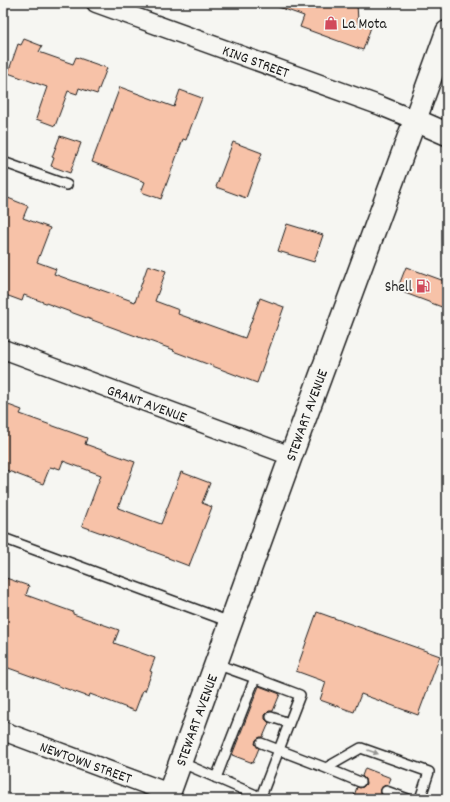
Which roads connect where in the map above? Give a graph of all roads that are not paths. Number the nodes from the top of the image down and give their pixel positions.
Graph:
1 (96, 3) edge
2 (447, 32) edge
3 (415, 120) junction
4 (447, 134) edge
5 (3, 162) edge
6 (67, 185) dead end
7 (3, 350) edge
8 (291, 456) junction
9 (3, 538) edge
10 (230, 622) junction
11 (216, 664) junction
12 (255, 678) junction
13 (271, 717) dead end
14 (289, 723) junction
15 (3, 731) edge
16 (261, 743) dead end
17 (278, 750) junction
18 (180, 762) junction
19 (326, 768) junction
20 (216, 778) junction
21 (360, 782) dead end
22 (386, 791) dead end
23 (168, 796) edge
24 (261, 798) edge
25 (408, 799) edge
26 (420, 799) edge

1 - 3 street, KING STREET
2 - 3 main road, STEWART AVENUE
3 - 4 main road
3 - 8 main road, STEWART AVENUE
5 - 6 lane
7 - 8 street, GRANT AVENUE
8 - 10 main road, STEWART AVENUE
9 - 10 lane
10 - 11 main road, STEWART AVENUE
11 - 12 lane
11 - 18 main road, STEWART AVENUE
12 - 14 lane
12 - 20 lane
13 - 14 lane
14 - 17 lane
15 - 23 street, NEWTOWN STREET
16 - 17 lane
17 - 19 lane
17 - 24 lane
18 - 20 lane
18 - 23 main road, STEWART AVENUE
19 - 21 lane
19 -> 26 lane
20 - 24 lane
22 - 25 lane

